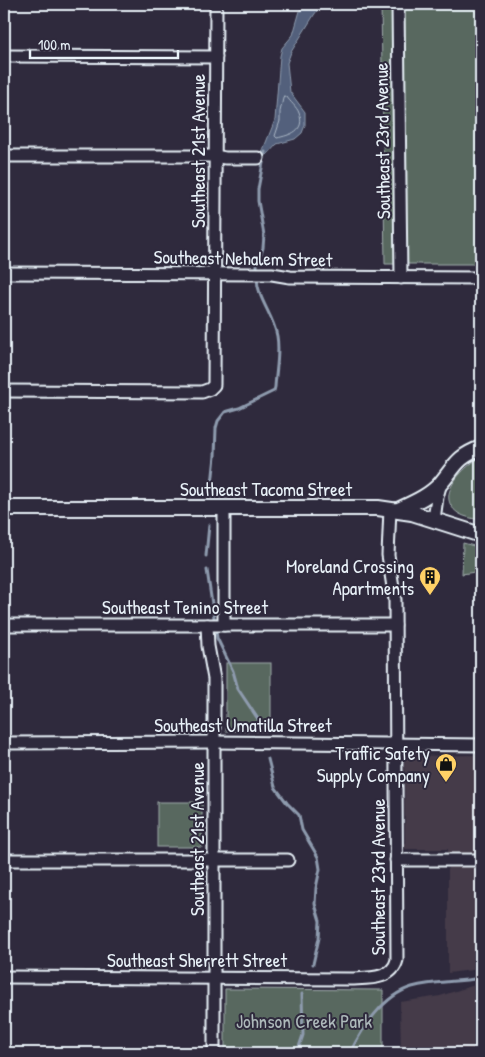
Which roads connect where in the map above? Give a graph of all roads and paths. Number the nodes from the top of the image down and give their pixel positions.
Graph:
1 (216, 4) edge
2 (398, 4) edge
3 (4, 56) edge
4 (216, 57) junction
5 (4, 156) edge
6 (214, 156) junction
7 (258, 158) dead end
8 (4, 273) edge
9 (215, 274) junction
10 (401, 278) junction
11 (481, 278) edge
12 (4, 391) edge
13 (481, 448) edge
14 (441, 484) junction
15 (4, 508) edge
16 (224, 508) junction
17 (394, 510) junction
18 (434, 520) junction
19 (481, 535) edge
20 (4, 625) edge
21 (216, 625) junction
22 (395, 626) junction
23 (4, 742) edge
24 (214, 742) junction
25 (396, 744) junction
26 (481, 745) edge
27 (4, 860) edge
28 (214, 860) junction
29 (288, 860) dead end
30 (396, 860) junction
31 (481, 860) edge
32 (389, 973) joint
33 (4, 977) edge
34 (214, 977) junction
35 (214, 1053) edge

1 - 4 street, Southeast 21st Avenue
2 - 10 street, Southeast 23rd Avenue
3 - 4 street
4 - 6 street, Southeast 21st Avenue
5 - 6 street
6 - 7 street
6 - 9 street, Southeast 21st Avenue
8 - 9 street, Southeast Nehalem Street
9 - 10 street, Southeast Nehalem Street
9 - 12 street, Southeast 21st Avenue
10 - 11 street, Southeast Nehalem Street
13 - 14 main road
14 - 17 main road
14 - 18 street
15 - 16 main road, Southeast Tacoma Street
16 - 17 main road, Southeast Tacoma Street
16 - 21 street, Southeast 21st Avenue
17 - 18 main road, Southeast Tacoma Street
17 - 22 street, Southeast 23rd Avenue
18 - 19 main road
20 - 21 street, Southeast Tenino Street
21 - 22 street, Southeast Tenino Street
21 - 24 street, Southeast 21st Avenue
22 - 25 street, Southeast 23rd Avenue
23 - 24 street, Southeast Umatilla Street
24 - 25 street, Southeast Umatilla Street
24 - 28 street, Southeast 21st Avenue
25 - 26 street, Southeast Umatilla Street
25 - 30 street, Southeast 23rd Avenue
27 - 28 street
28 - 29 street
28 - 34 street, Southeast 21st Avenue
30 - 31 street
30 - 32 street, Southeast 23rd Avenue
32 - 34 street, Southeast Sherrett Street
33 - 34 street, Southeast Sherrett Street
34 - 35 street, Southeast 21st Avenue

